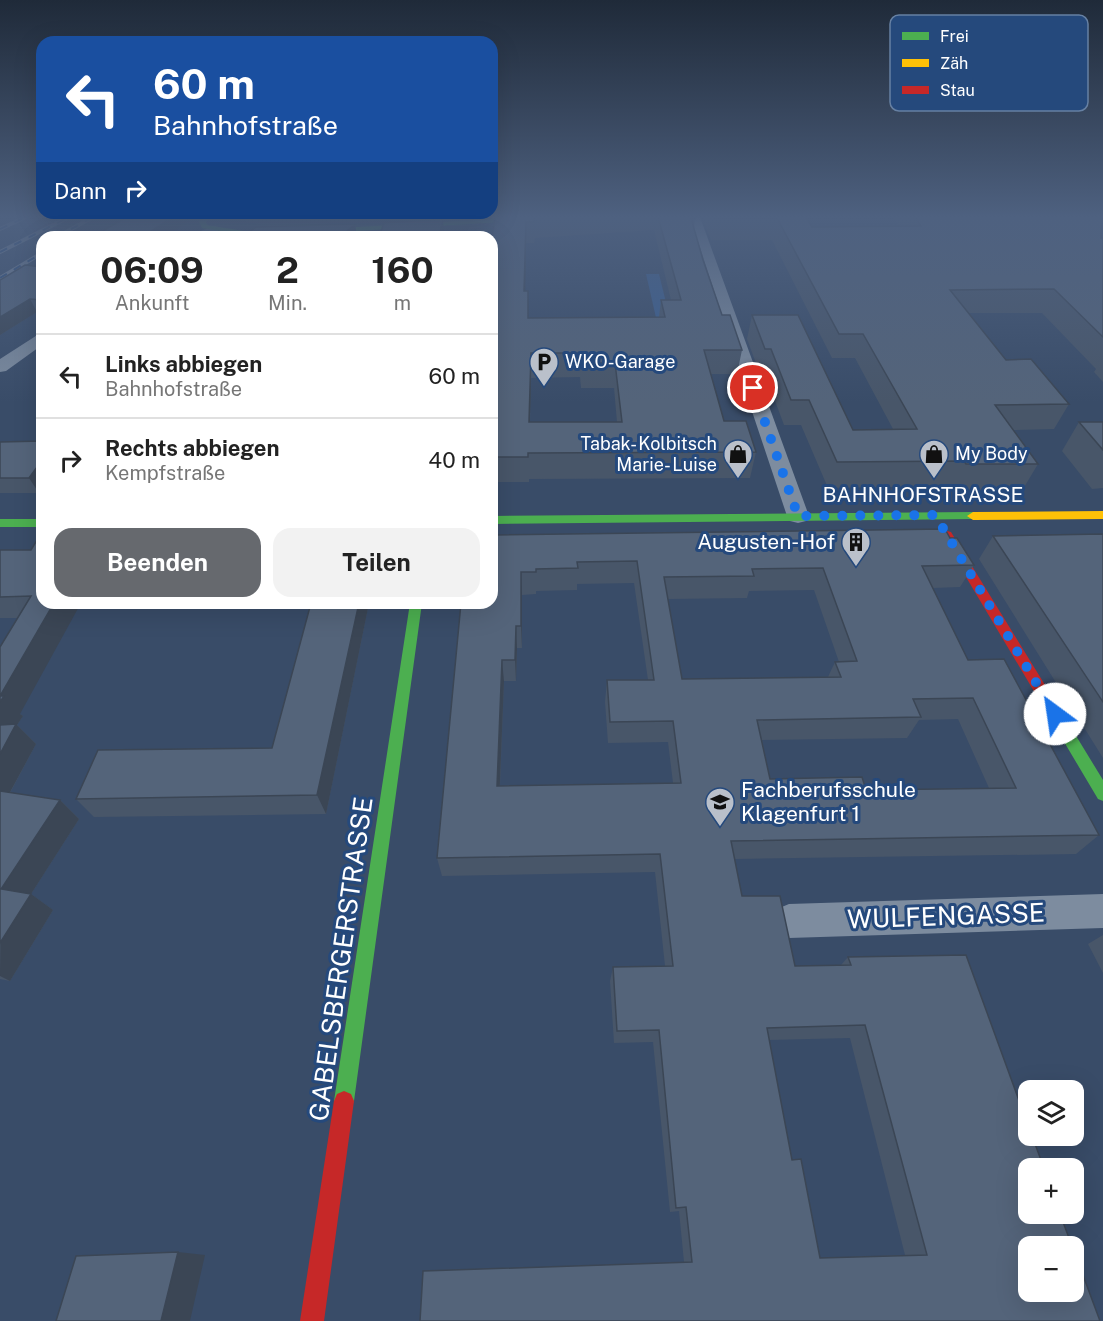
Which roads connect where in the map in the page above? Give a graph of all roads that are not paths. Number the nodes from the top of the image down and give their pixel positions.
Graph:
1 (715, 279) edge
2 (36, 341) edge
3 (5, 364) edge
4 (935, 515) junction
5 (1103, 515) edge
6 (798, 516) junction
7 (498, 520) edge
8 (0, 523) edge
9 (36, 523) edge
10 (415, 609) edge
11 (1103, 794) edge
12 (1103, 911) edge
13 (789, 921) dead end
14 (312, 1321) edge

1 - 6 street
2 - 3 street
4 - 5 street, BAHNHOFSTRASSE
4 - 6 street, BAHNHOFSTRASSE
4 - 11 street
6 - 7 street, BAHNHOFSTRASSE
8 - 9 street
10 - 14 street, GABELSBERGERSTRASSE
12 - 13 street, WULFENGASSE

